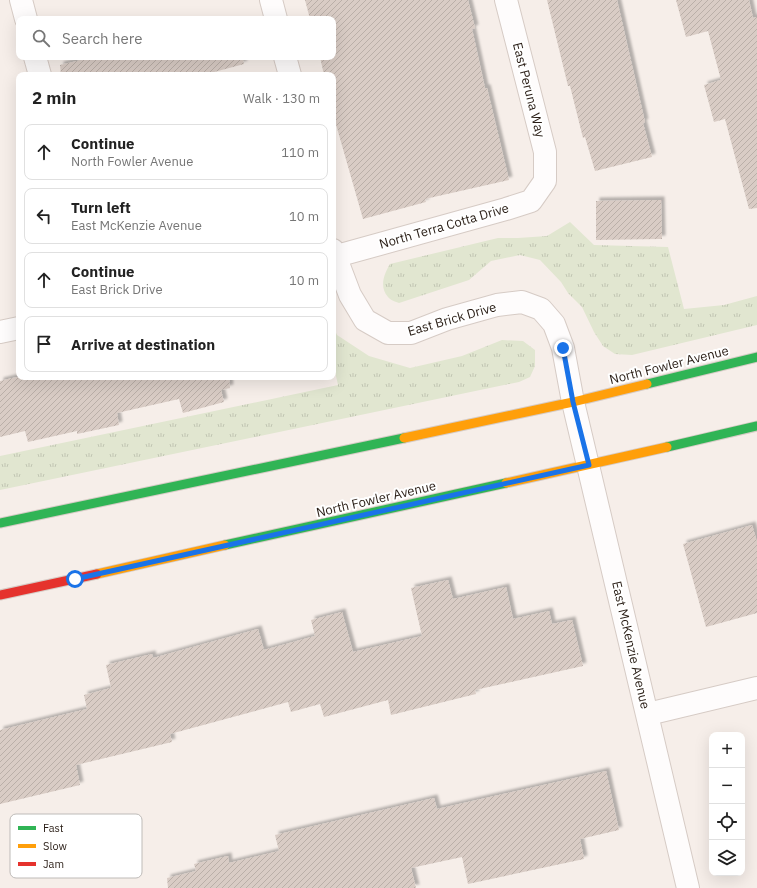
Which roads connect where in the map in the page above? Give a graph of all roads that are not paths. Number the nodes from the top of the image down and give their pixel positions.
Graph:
1 (21, 0) edge
2 (271, 0) edge
3 (506, 0) edge
4 (25, 16) edge
5 (275, 16) edge
6 (36, 60) edge
7 (286, 60) edge
8 (39, 72) edge
9 (289, 72) edge
10 (545, 181) joint
11 (336, 254) edge
12 (336, 260) edge
13 (16, 329) edge
14 (0, 332) edge
15 (757, 357) edge
16 (573, 402) junction
17 (757, 426) edge
18 (589, 465) junction
19 (0, 523) edge
20 (0, 595) edge
21 (757, 688) edge
22 (648, 714) junction
23 (688, 888) edge

1 - 4 street
2 - 5 street
3 - 10 street, East Peruna Way
6 - 8 street
7 - 9 street
10 - 11 street, North Terra Cotta Drive
12 - 16 street, East Brick Drive
13 - 14 street
15 - 16 main road, North Fowler Avenue
16 - 18 street, East McKenzie Avenue
16 - 19 main road, North Fowler Avenue
17 - 18 main road, North Fowler Avenue
18 - 20 main road, North Fowler Avenue
18 - 22 street, East McKenzie Avenue
21 - 22 street
22 - 23 street, East McKenzie Avenue

